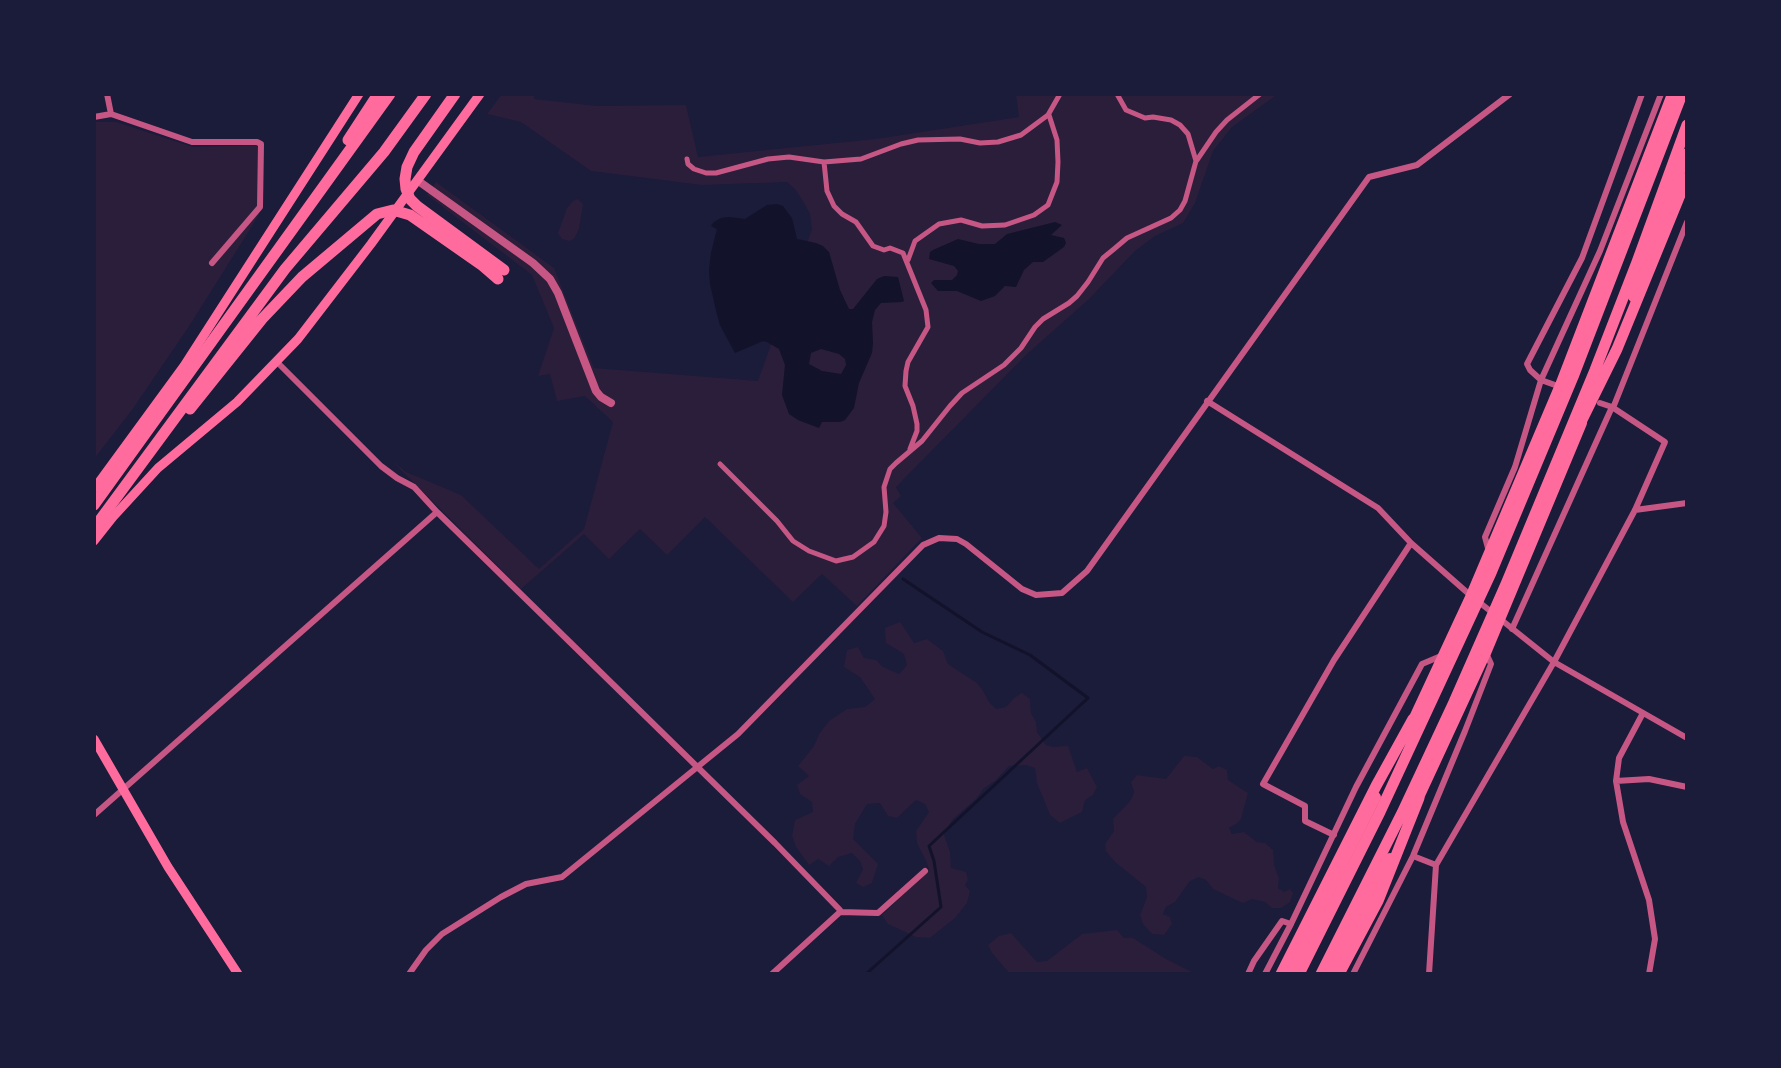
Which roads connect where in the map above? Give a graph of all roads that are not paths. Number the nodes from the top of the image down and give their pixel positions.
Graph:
1 (107, 94) edge
2 (359, 94) edge
3 (378, 94) edge
4 (390, 94) edge
5 (426, 94) edge
6 (455, 94) edge
7 (480, 94) edge
8 (1060, 94) edge
9 (1117, 94) edge
10 (1260, 94) edge
11 (1510, 94) edge
12 (1642, 94) edge
13 (1661, 94) edge
14 (1672, 94) edge
15 (1682, 94) edge
16 (111, 114) junction
17 (1048, 115) junction
18 (94, 117) edge
19 (1687, 125) edge
20 (1687, 153) edge
21 (687, 159) dead end
22 (1196, 161) junction
23 (824, 162) junction
24 (1687, 178) edge
25 (417, 180) junction
26 (300, 219) junction
27 (1687, 222) edge
28 (907, 261) junction
29 (212, 263) dead end
30 (277, 362) junction
31 (1541, 380) junction
32 (1555, 385) dead end
33 (1207, 401) junction
34 (611, 403) dead end
35 (1600, 403) dead end
36 (1612, 408) junction
37 (158, 444) junction
38 (909, 450) junction
39 (720, 464) dead end
40 (94, 489) edge
41 (1545, 493) junction
42 (1687, 503) edge
43 (94, 505) edge
44 (1635, 510) junction
45 (437, 512) junction
46 (94, 528) edge
47 (94, 541) edge
48 (1411, 543) junction
49 (1489, 552) junction
50 (1471, 595) junction
51 (1500, 621) junction
52 (1512, 629) junction
53 (1486, 653) junction
54 (1444, 655) junction
55 (1554, 662) junction
56 (1643, 713) junction
57 (1413, 719) junction
58 (1687, 738) edge
59 (94, 739) edge
60 (697, 767) junction
61 (1616, 781) junction
62 (1687, 787) edge
63 (123, 790) junction
64 (1419, 798) junction
65 (94, 815) edge
66 (1334, 835) junction
67 (1413, 856) junction
68 (1436, 865) junction
69 (925, 871) dead end
70 (840, 912) junction
71 (1291, 924) junction
72 (238, 974) edge
73 (409, 974) edge
74 (772, 974) edge
75 (1248, 974) edge
76 (1265, 974) edge
77 (1281, 974) edge
78 (1289, 974) edge
79 (1299, 974) edge
80 (1321, 974) edge
81 (1331, 974) edge
82 (1339, 974) edge
83 (1353, 974) edge
84 (1429, 974) edge
85 (1649, 974) edge

1 - 16 street
2 - 40 main road
3 - 26 highway
4 - 26 highway
5 - 37 highway
6 - 37 highway
7 - 25 main road
8 - 17 street
9 - 22 street
10 - 22 street
11 - 33 street
12 - 31 street
13 - 31 street
14 - 49 highway
15 - 79 highway
16 - 18 street
16 - 29 street
17 - 23 street
17 - 28 street
19 - 41 highway
20 - 51 highway
21 - 23 street
22 - 38 street
23 - 28 street
24 - 41 highway
25 - 30 main road
25 - 34 street
26 - 43 highway
27 - 36 street
28 - 38 street
30 - 45 street
30 - 47 main road
31 - 32 street
31 - 49 street
33 - 48 street
33 - 60 street
35 - 36 street
36 - 44 street
36 - 52 street
37 - 46 highway
38 - 39 street
41 - 80 highway
42 - 44 street
44 - 55 street
45 - 60 street
45 - 63 street
48 - 50 street
48 - 66 street
49 - 50 highway
50 - 51 street
50 - 54 highway
51 - 52 street
51 - 53 highway
52 - 55 street
53 - 64 highway
53 - 67 street
54 - 57 highway
54 - 66 street
55 - 56 street
55 - 68 street
56 - 58 street
56 - 61 street
57 - 77 highway
57 - 78 highway
59 - 63 main road
60 - 70 street
60 - 73 street
61 - 62 street
61 - 85 street
63 - 65 street
63 - 72 main road
64 - 81 highway
64 - 82 highway
66 - 71 street
67 - 68 street
67 - 83 street
68 - 84 street
69 - 70 street
70 - 74 street
71 - 75 street
71 - 76 street

